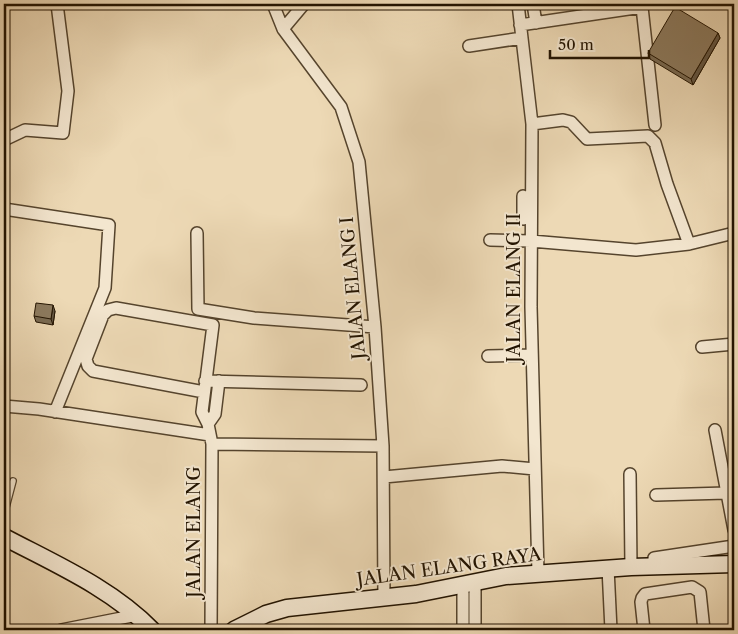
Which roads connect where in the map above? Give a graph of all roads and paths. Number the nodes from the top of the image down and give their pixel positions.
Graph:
1 (57, 4) edge
2 (273, 4) edge
3 (304, 4) edge
4 (518, 4) edge
5 (533, 4) edge
6 (536, 23) junction
7 (520, 25) junction
8 (283, 29) junction
9 (522, 38) junction
10 (469, 46) dead end
11 (532, 124) junction
12 (655, 125) dead end
13 (4, 140) edge
14 (523, 196) dead end
15 (4, 209) edge
16 (197, 233) dead end
17 (734, 233) edge
18 (490, 240) dead end
19 (527, 241) junction
20 (689, 244) junction
21 (375, 327) junction
22 (734, 344) edge
23 (702, 347) dead end
24 (488, 356) dead end
25 (532, 356) junction
26 (219, 381) junction
27 (361, 384) dead end
28 (205, 386) junction
29 (4, 406) edge
30 (55, 412) junction
31 (716, 430) dead end
32 (210, 434) junction
33 (384, 446) junction
34 (535, 469) junction
35 (630, 474) dead end
36 (384, 477) junction
37 (13, 481) dead end
38 (726, 493) junction
39 (656, 495) dead end
40 (4, 514) edge
41 (734, 530) edge
42 (4, 537) edge
43 (734, 546) edge
44 (654, 558) dead end
45 (734, 564) edge
46 (631, 567) junction
47 (608, 568) junction
48 (538, 573) junction
49 (469, 583) junction
50 (384, 599) junction
51 (137, 615) junction
52 (61, 630) edge
53 (152, 630) edge
54 (211, 630) edge
55 (234, 630) edge
56 (463, 630) edge
57 (475, 630) edge
58 (611, 630) edge
59 (644, 630) edge
60 (704, 630) edge

1 - 13 street
2 - 8 street, JALAN ELANG I
3 - 8 street
4 - 7 street, JALAN ELANG II
5 - 6 street
6 - 7 street
6 - 12 street
7 - 9 street, JALAN ELANG II
8 - 21 street, JALAN ELANG I
9 - 10 street
9 - 11 street, JALAN ELANG II
11 - 19 street, JALAN ELANG II
11 - 20 street
14 - 19 street
15 - 30 street
16 - 21 street
17 - 20 street
18 - 19 street
19 - 20 street
19 - 25 street, JALAN ELANG II
21 - 33 street, JALAN ELANG I
22 - 23 street
24 - 25 street
25 - 34 street, JALAN ELANG II
26 - 27 street
26 - 28 street
26 - 32 street
28 - 28 street
28 - 32 street
29 - 30 street
30 - 32 street
31 - 38 street
32 - 33 street
32 - 54 street, JALAN ELANG
33 - 36 street, JALAN ELANG I
34 - 36 street
34 - 48 street, JALAN ELANG II
35 - 46 street
36 - 50 street, JALAN ELANG I
37 - 40 lane
38 - 39 street
38 - 41 street
42 - 51 street
43 - 44 street
45 - 46 street, JALAN ELANG RAYA
46 - 47 street, JALAN ELANG RAYA
47 - 48 street, JALAN ELANG RAYA
47 - 58 street
48 - 49 street, JALAN ELANG RAYA
49 - 50 street, JALAN ELANG RAYA
49 - 56 street
49 - 57 street
50 - 55 street, JALAN ELANG RAYA
51 - 52 street
51 - 53 street
59 - 60 street

